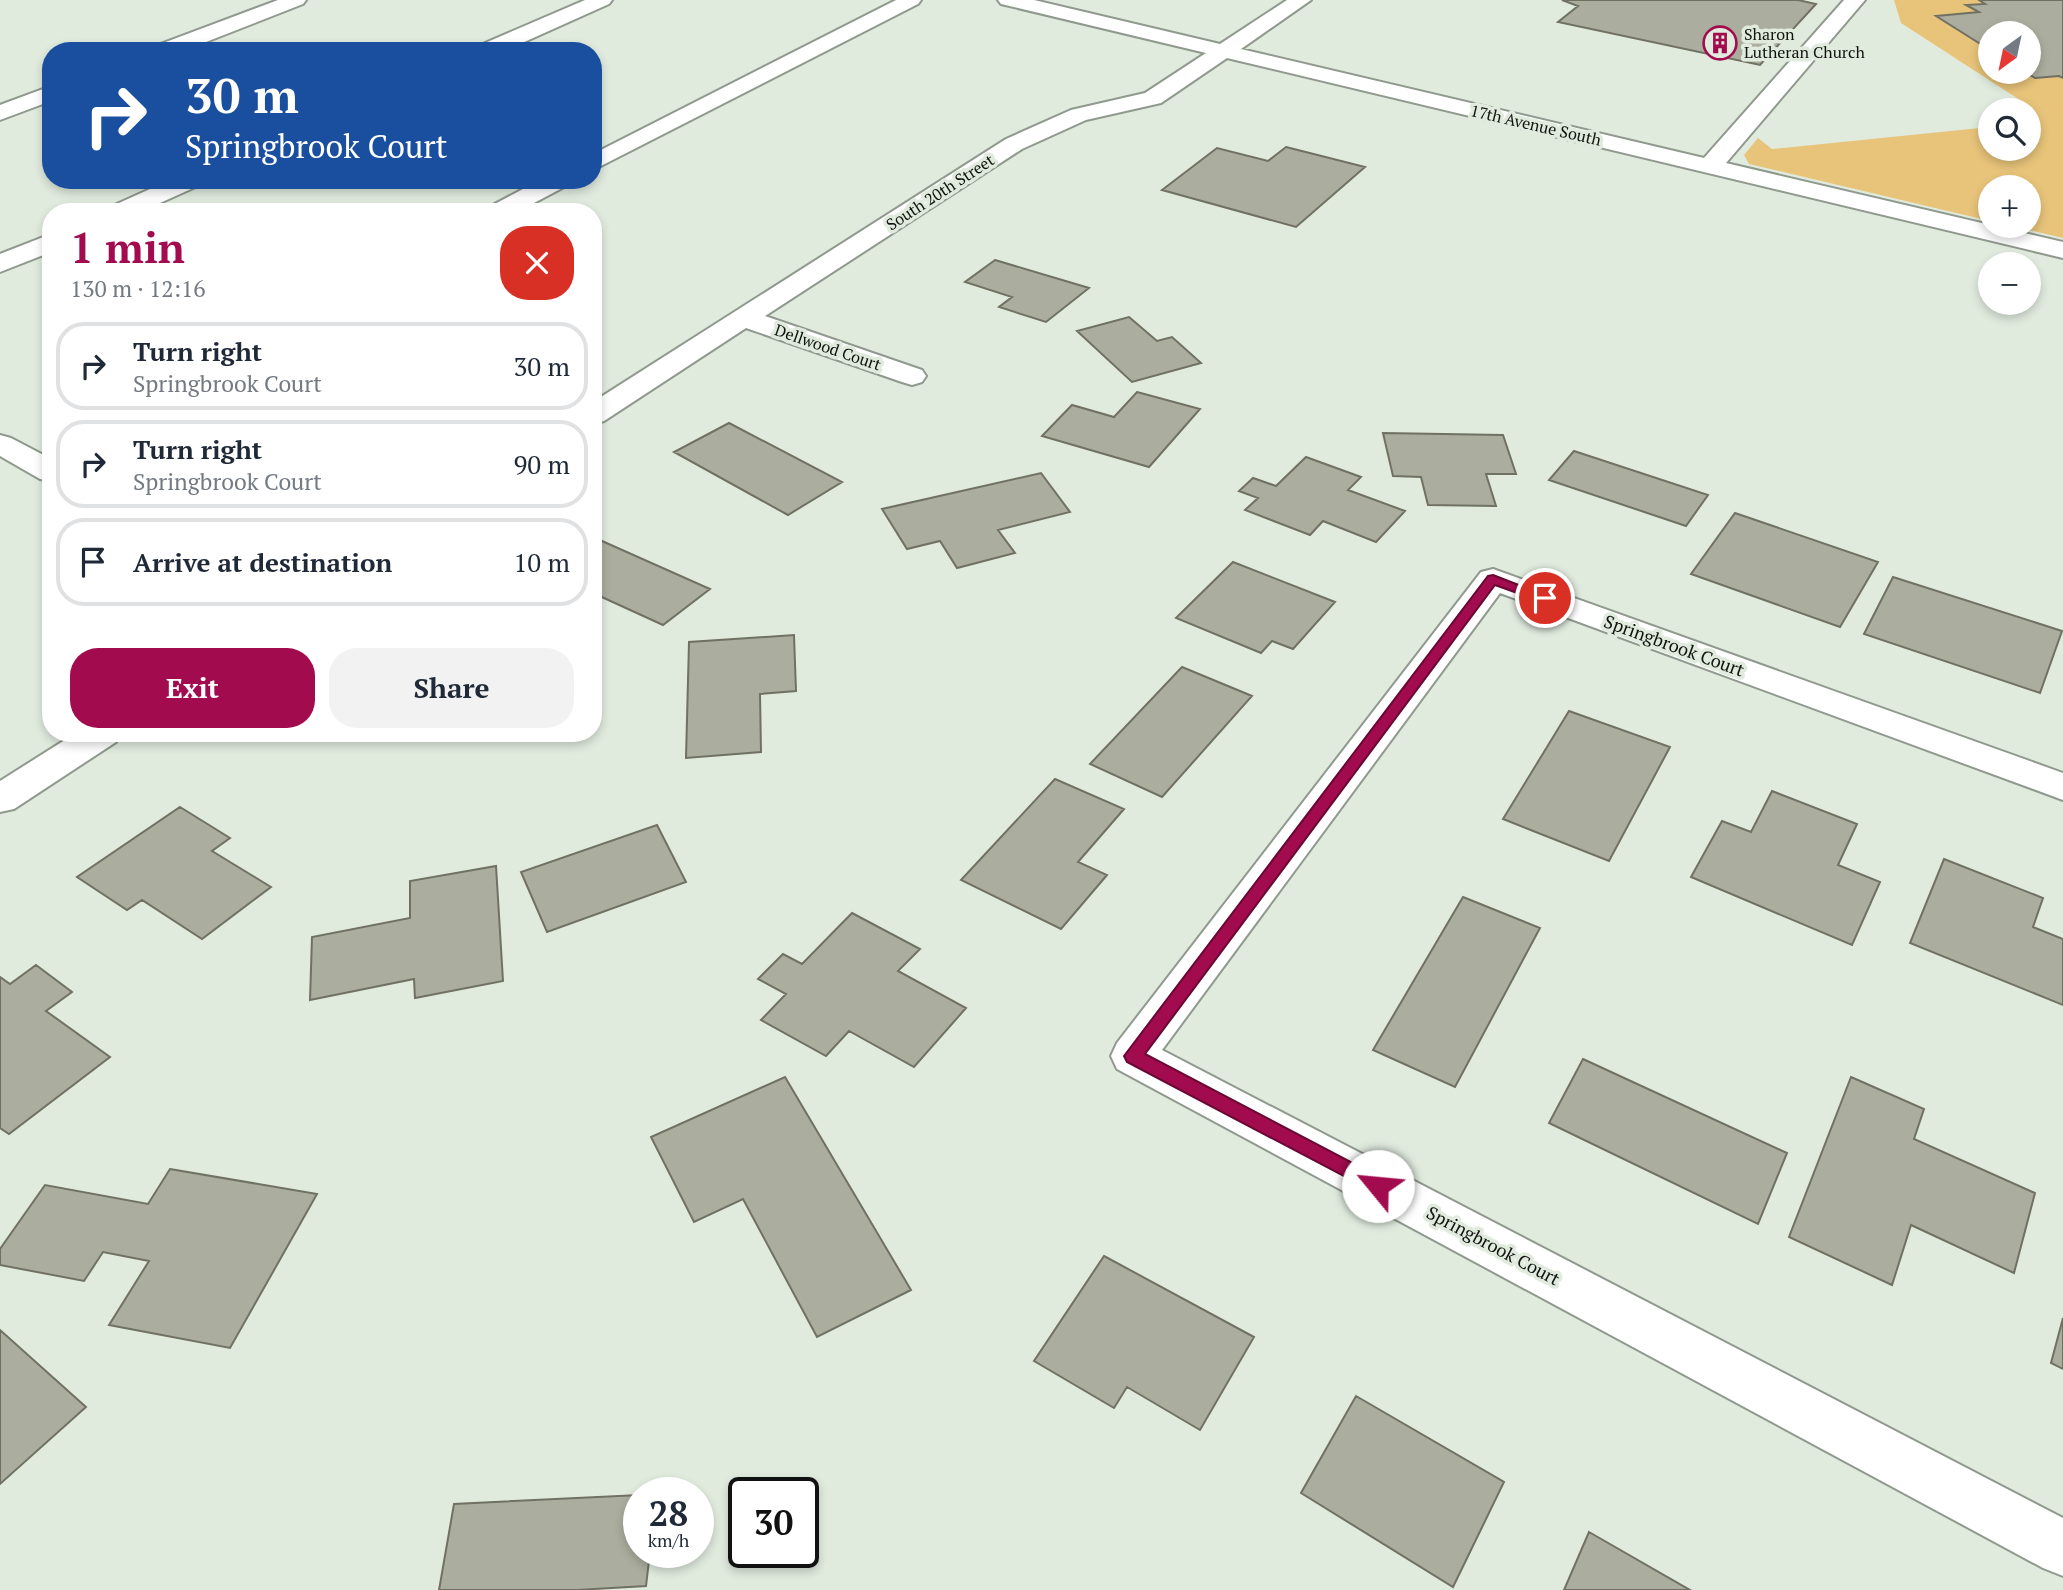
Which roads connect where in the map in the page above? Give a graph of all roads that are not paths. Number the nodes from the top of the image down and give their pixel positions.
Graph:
1 (296, 0) edge
2 (602, 0) edge
3 (911, 0) edge
4 (1009, 0) edge
5 (1301, 0) edge
6 (1855, 0) edge
7 (186, 42) edge
8 (506, 42) edge
9 (1224, 51) junction
10 (42, 97) edge
11 (0, 113) edge
12 (602, 158) edge
13 (1710, 166) junction
14 (171, 189) edge
15 (542, 189) edge
16 (140, 203) edge
17 (515, 203) edge
18 (42, 246) edge
19 (2063, 250) edge
20 (0, 264) edge
21 (743, 318) junction
22 (912, 376) dead end
23 (602, 409) edge
24 (42, 444) edge
25 (8, 455) edge
26 (42, 468) edge
27 (89, 742) edge
28 (2063, 787) edge
29 (0, 800) edge
30 (2063, 1548) edge

1 - 7 street
2 - 8 street
3 - 12 street
4 - 9 street, 17th Avenue South
5 - 9 street, South 20th Street
6 - 13 street
9 - 13 street, 17th Avenue South
9 - 21 street, South 20th Street
10 - 11 street
13 - 19 street, 17th Avenue South
14 - 16 street
15 - 17 street
18 - 20 street
21 - 22 street, Dellwood Court
21 - 23 street, South 20th Street
24 - 25 street
25 - 26 street
27 - 29 street
28 - 30 street, Springbrook Court

